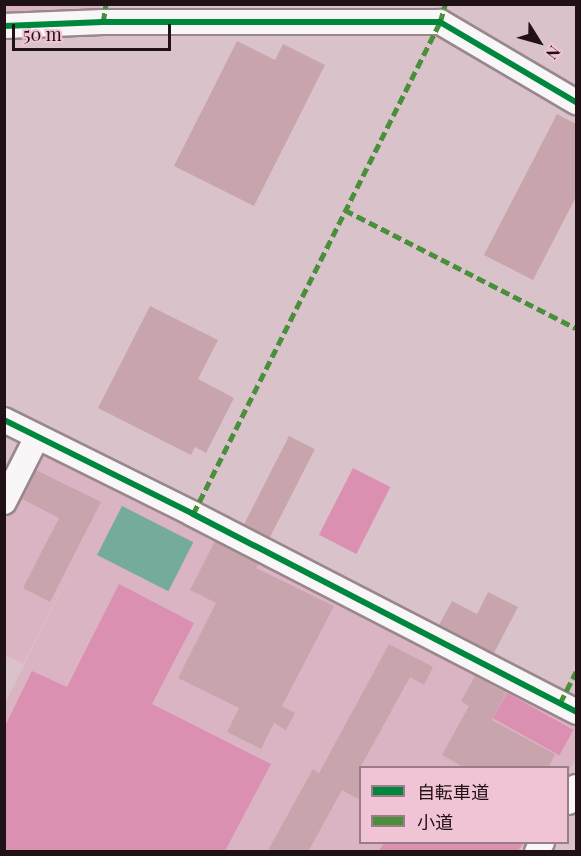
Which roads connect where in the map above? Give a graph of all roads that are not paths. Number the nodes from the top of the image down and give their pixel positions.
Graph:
1 (4, 26) edge
2 (576, 102) edge
3 (4, 420) edge
4 (38, 437) junction
5 (4, 502) edge
6 (576, 712) edge

1 - 2 street
3 - 4 street
4 - 5 street
4 - 6 street

